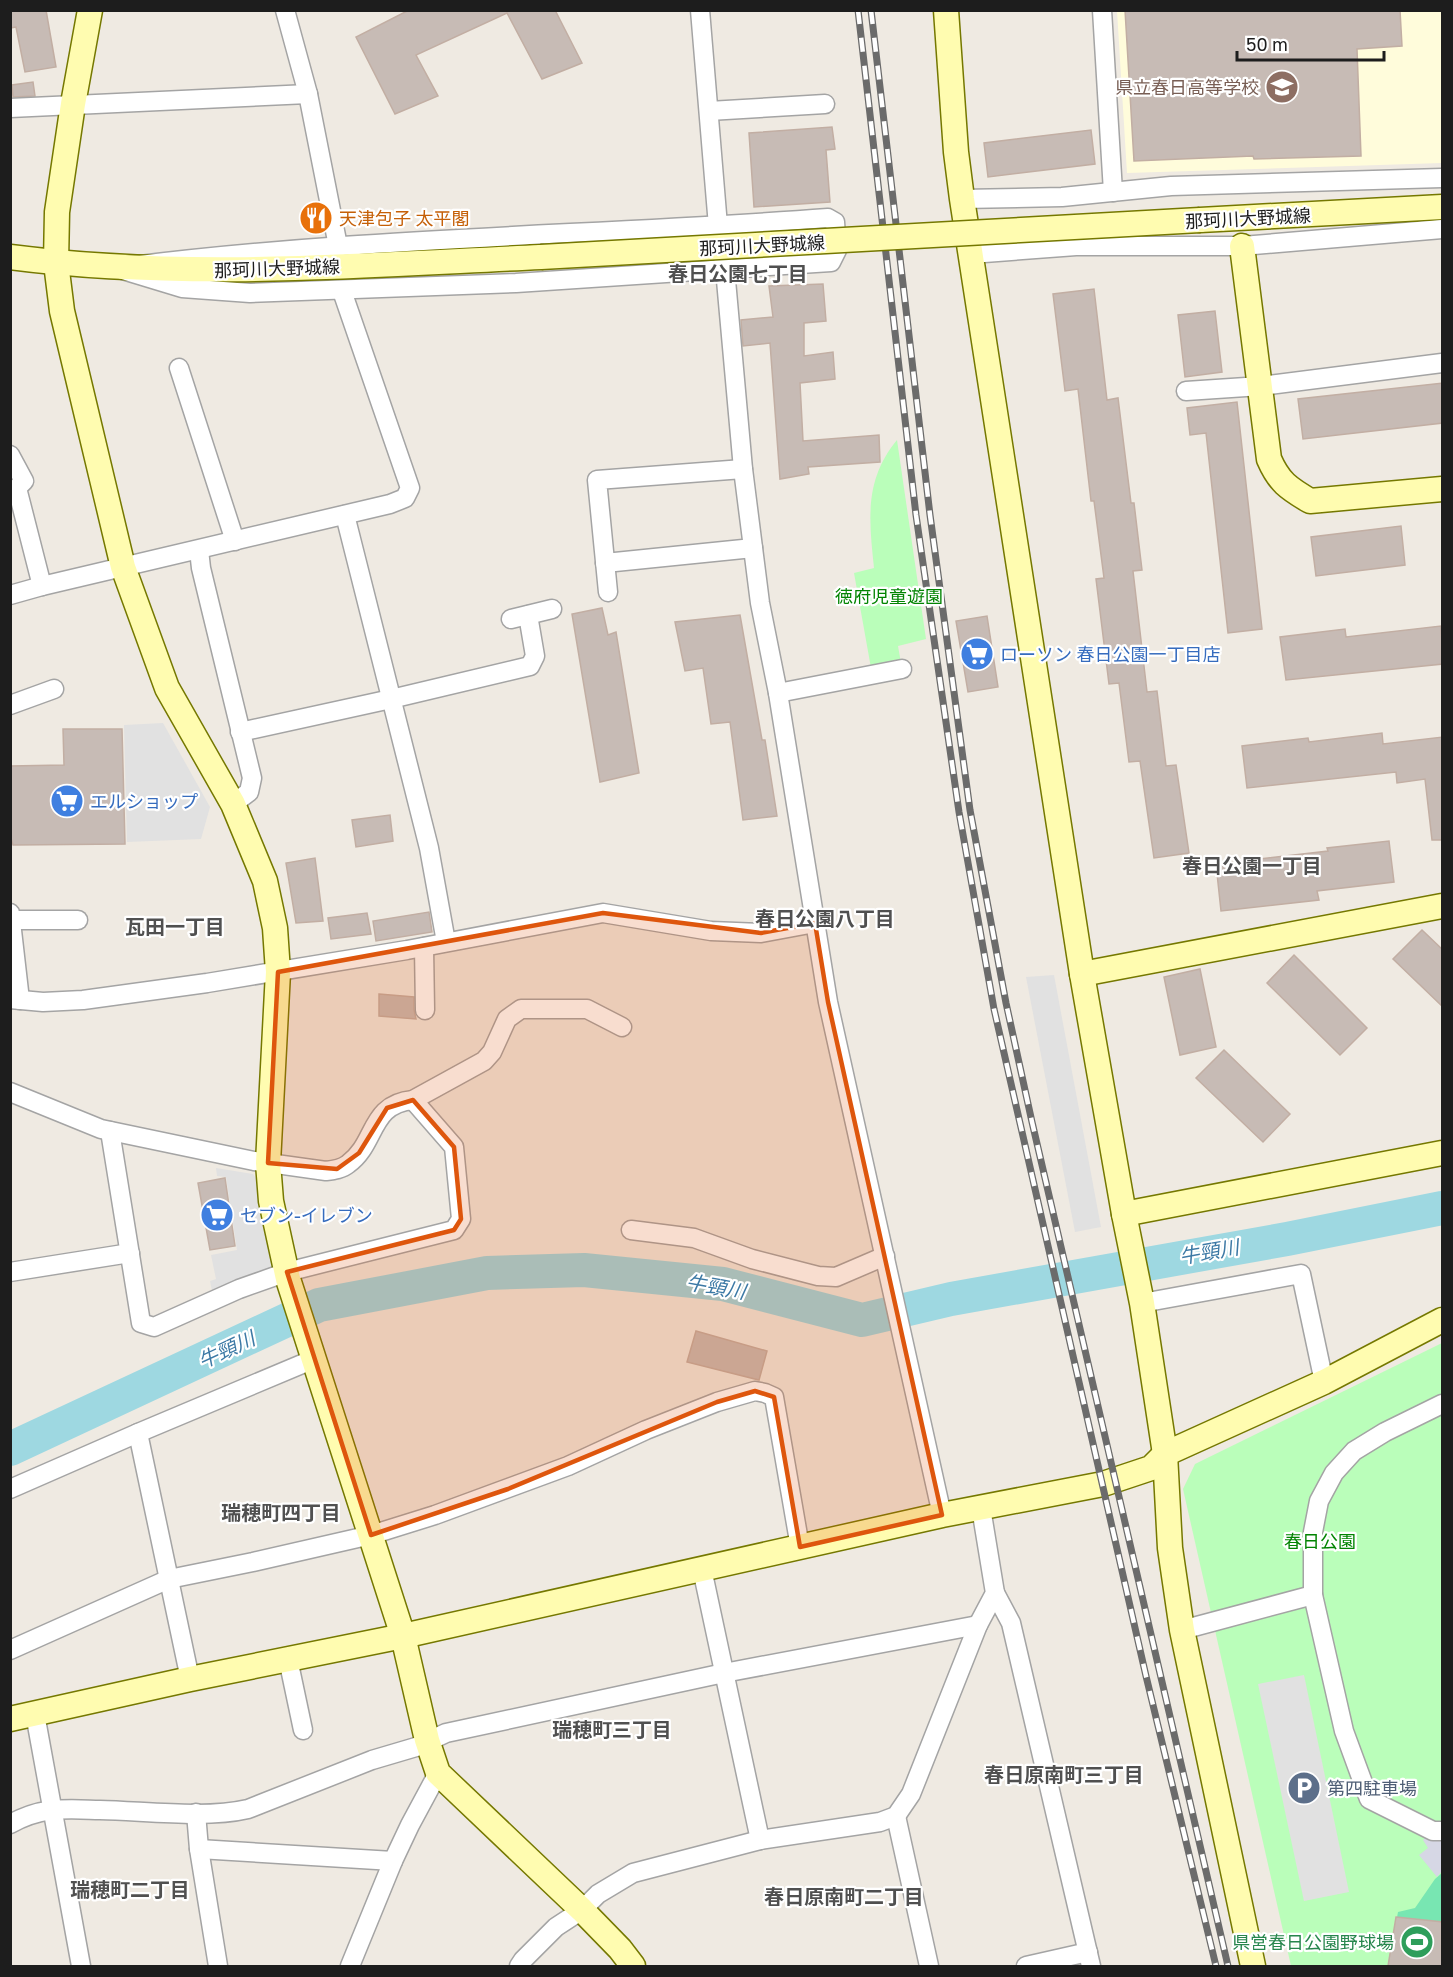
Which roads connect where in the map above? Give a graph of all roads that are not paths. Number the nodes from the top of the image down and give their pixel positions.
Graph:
1 (90, 10) edge
2 (285, 10) edge
3 (700, 10) edge
4 (946, 10) edge
5 (1102, 10) edge
6 (308, 94) junction
7 (72, 104) junction
8 (825, 104) dead end
9 (10, 108) edge
10 (709, 111) junction
11 (1443, 178) edge
12 (1113, 192) junction
13 (962, 199) junction
14 (1443, 207) edge
15 (718, 226) junction
16 (1443, 229) edge
17 (338, 246) junction
18 (1242, 246) junction
19 (971, 254) junction
20 (10, 257) edge
21 (56, 263) junction
22 (116, 268) junction
23 (725, 269) junction
24 (342, 291) junction
25 (1443, 363) edge
26 (179, 368) dead end
27 (1261, 386) junction
28 (1186, 391) dead end
29 (10, 455) edge
30 (743, 469) junction
31 (1443, 489) edge
32 (345, 515) junction
33 (235, 541) junction
34 (753, 548) junction
35 (199, 550) junction
36 (605, 563) junction
37 (123, 567) junction
38 (42, 586) junction
39 (608, 592) dead end
40 (10, 595) edge
41 (552, 609) dead end
42 (902, 669) dead end
43 (54, 689) dead end
44 (778, 693) junction
45 (392, 699) junction
46 (10, 705) edge
47 (240, 732) junction
48 (232, 804) junction
49 (1443, 906) edge
50 (11, 916) edge
51 (78, 920) dead end
52 (816, 923) junction
53 (446, 942) junction
54 (424, 947) junction
55 (278, 972) junction
56 (1082, 974) junction
57 (15, 1000) edge
58 (425, 1010) dead end
59 (622, 1027) dead end
60 (10, 1092) edge
61 (413, 1100) junction
62 (110, 1131) junction
63 (1443, 1153) edge
64 (267, 1163) junction
65 (1124, 1214) junction
66 (631, 1230) dead end
67 (130, 1253) junction
68 (887, 1265) junction
69 (10, 1272) edge
70 (287, 1276) junction
71 (1142, 1303) junction
72 (1443, 1320) edge
73 (314, 1359) junction
74 (1324, 1382) junction
75 (1443, 1404) edge
76 (138, 1433) junction
77 (1165, 1454) junction
78 (10, 1489) edge
79 (981, 1508) junction
80 (942, 1515) junction
81 (371, 1535) junction
82 (800, 1547) junction
83 (702, 1569) junction
84 (169, 1579) junction
85 (995, 1593) junction
86 (1313, 1595) junction
87 (978, 1625) junction
88 (1182, 1630) junction
89 (403, 1636) junction
90 (10, 1650) edge
91 (288, 1659) junction
92 (724, 1673) junction
93 (190, 1679) junction
94 (35, 1714) junction
95 (10, 1719) edge
96 (303, 1730) dead end
97 (427, 1740) junction
98 (438, 1773) junction
99 (52, 1809) junction
100 (196, 1813) junction
101 (896, 1816) junction
102 (10, 1824) edge
103 (1443, 1831) edge
104 (760, 1840) junction
105 (199, 1849) junction
106 (393, 1861) junction
107 (582, 1911) junction
108 (1090, 1959) edge
109 (81, 1966) edge
110 (218, 1966) edge
111 (350, 1966) edge
112 (519, 1966) edge
113 (633, 1966) edge
114 (930, 1966) edge
115 (1026, 1966) edge
116 (1253, 1966) edge

1 - 7 street
2 - 6 street
3 - 10 street
4 - 13 street
5 - 12 street
6 - 7 street
6 - 17 street
7 - 9 street
7 - 21 street
8 - 10 street
10 - 15 street
11 - 12 street
12 - 13 street
13 - 19 street
14 - 22 street, 那珂川大野城線, bridge
15 - 17 street
15 - 23 street
15 - 23 street
16 - 18 street
17 - 22 street
18 - 19 street
18 - 27 street
19 - 56 street
20 - 21 street, 那珂川大野城線
21 - 22 street, 那珂川大野城線
21 - 37 street
22 - 24 street
23 - 24 street
23 - 30 street
24 - 32 street
25 - 27 street
26 - 33 street
27 - 28 street
27 - 31 street
29 - 38 street
30 - 34 street
30 - 36 street
32 - 33 street
32 - 45 street
33 - 35 street
34 - 36 street
34 - 44 street
35 - 37 street
35 - 47 street
36 - 39 street
37 - 38 street
37 - 48 street
38 - 40 street
41 - 45 street
42 - 44 street
43 - 46 street
44 - 52 street
45 - 47 street
45 - 53 street
47 - 48 street
48 - 55 street
49 - 56 street
50 - 51 street
50 - 57 street
52 - 53 street
52 - 68 street
53 - 54 street
54 - 55 street
54 - 58 street
55 - 57 street
55 - 64 street
56 - 65 street
59 - 61 street
60 - 62 street
61 - 64 street
61 - 70 street
62 - 64 street
62 - 67 street
63 - 65 street
64 - 70 street
65 - 71 street
66 - 68 street
67 - 69 street
67 - 70 street
68 - 80 street
70 - 73 street
71 - 74 street
71 - 77 street
72 - 74 street
73 - 76 street
73 - 81 street
74 - 77 street
75 - 86 street
76 - 78 street
76 - 84 street
77 - 79 street
77 - 88 street
79 - 80 street
79 - 85 street
80 - 82 street
81 - 82 street
81 - 84 street
81 - 89 street
82 - 83 street
83 - 89 street
83 - 92 street
84 - 90 street
84 - 93 street
85 - 87 street
85 - 108 street
86 - 88 street
86 - 103 street
87 - 92 street
87 - 101 street
88 - 116 street
89 - 91 street
89 - 97 street
91 - 93 street
91 - 96 street
92 - 97 street
92 - 104 street
93 - 94 street
94 - 95 street
94 - 99 street
97 - 98 street
97 - 100 street
98 - 106 street
98 - 107 street
99 - 100 street
99 - 102 street
99 - 109 street
100 - 105 street
101 - 104 street
101 - 114 street
104 - 107 street
105 - 106 street
105 - 110 street
106 - 111 street
107 - 112 street
107 - 113 street
108 - 115 street

